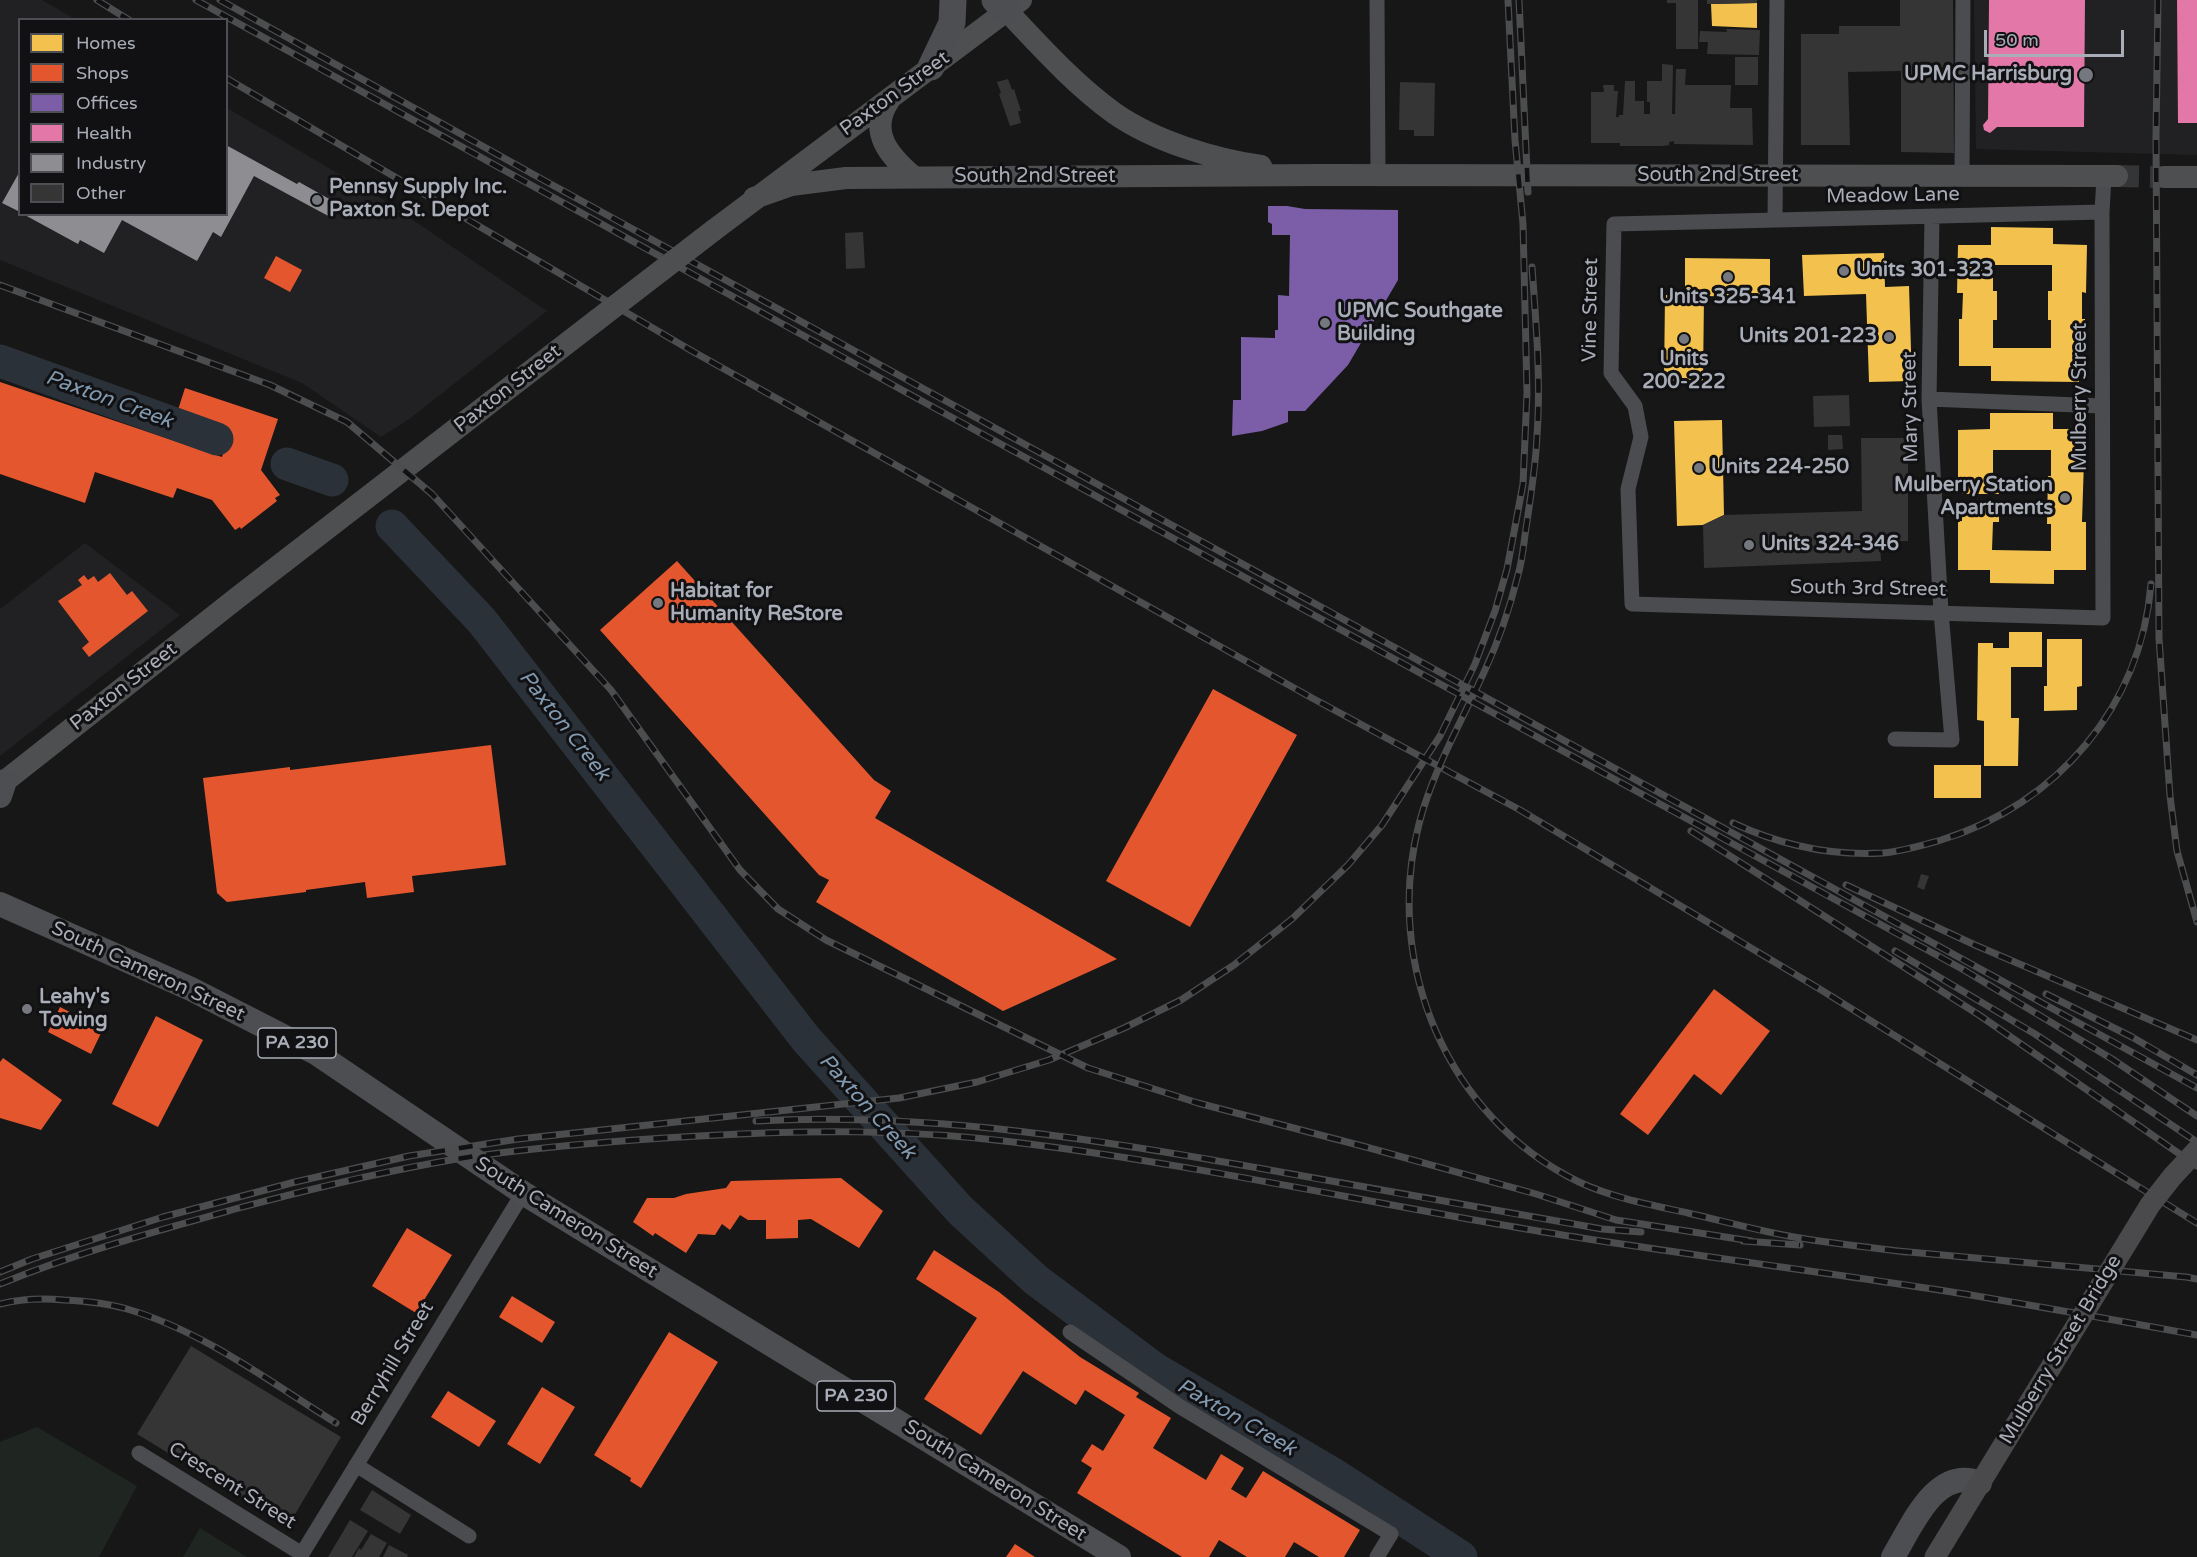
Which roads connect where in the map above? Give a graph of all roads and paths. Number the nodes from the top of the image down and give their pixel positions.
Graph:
1 (953, 0) edge
2 (1377, 0) edge
3 (1777, 0) edge
4 (1963, 0) edge
5 (1008, 4) edge
6 (932, 67) junction
7 (890, 97) junction
8 (1319, 175) junction
9 (1378, 175) junction
10 (1774, 176) junction
11 (1962, 176) junction
12 (2110, 176) joint
13 (914, 177) junction
14 (2165, 177) tunnel mouth
15 (2197, 177) edge
16 (754, 198) junction
17 (2102, 212) junction
18 (1932, 216) junction
19 (1774, 220) junction
20 (1614, 224) joint
21 (1929, 399) junction
22 (2102, 406) junction
23 (1632, 604) joint
24 (1941, 612) junction
25 (2103, 618) joint
26 (1895, 739) dead end
27 (2, 787) edge
28 (4, 901) edge
29 (2197, 1150) edge
30 (523, 1193) junction
31 (1070, 1332) dead end
32 (139, 1453) dead end
33 (356, 1465) junction
34 (1980, 1483) junction
35 (469, 1536) dead end
36 (301, 1555) edge
37 (1119, 1557) edge
38 (1377, 1557) edge
39 (1893, 1557) edge
40 (1935, 1557) edge

1 - 6 highway
2 - 9 street
3 - 10 street
4 - 11 street
5 - 6 main road, Paxton Street
5 - 8 main road, South 2nd Street
6 - 7 main road, Paxton Street
7 - 13 main road
7 - 16 main road, Paxton Street
8 - 9 main road, South 2nd Street
8 - 13 main road, South 2nd Street
9 - 10 main road, South 2nd Street
10 - 11 main road, South 2nd Street
10 - 19 street
11 - 12 main road, South 2nd Street
12 - 17 street, Mulberry Street
13 - 16 main road, South 2nd Street
14 - 15 main road
16 - 27 main road, Paxton Street, bridge
17 - 18 street, Meadow Lane
17 - 22 street, Mulberry Street
18 - 19 street, Meadow Lane
18 - 21 street, Mary Street
19 - 20 street, Meadow Lane
20 - 23 street, Vine Street
21 - 22 street
21 - 24 street, Mary Street
22 - 25 street, Mulberry Street
23 - 24 street, South 3rd Street
24 - 25 street, South 3rd Street
24 - 26 street, Mary Street
28 - 30 highway, South Cameron Street / PA 230
29 - 34 main road, Mulberry Street Bridge, bridge
30 - 33 street, Berryhill Street
30 - 37 highway, South Cameron Street / PA 230
31 - 38 street
32 - 36 street, Crescent Street
33 - 35 street
33 - 36 street, Berryhill Street
34 - 39 highway
34 - 40 main road, Mulberry Street Bridge, bridge

